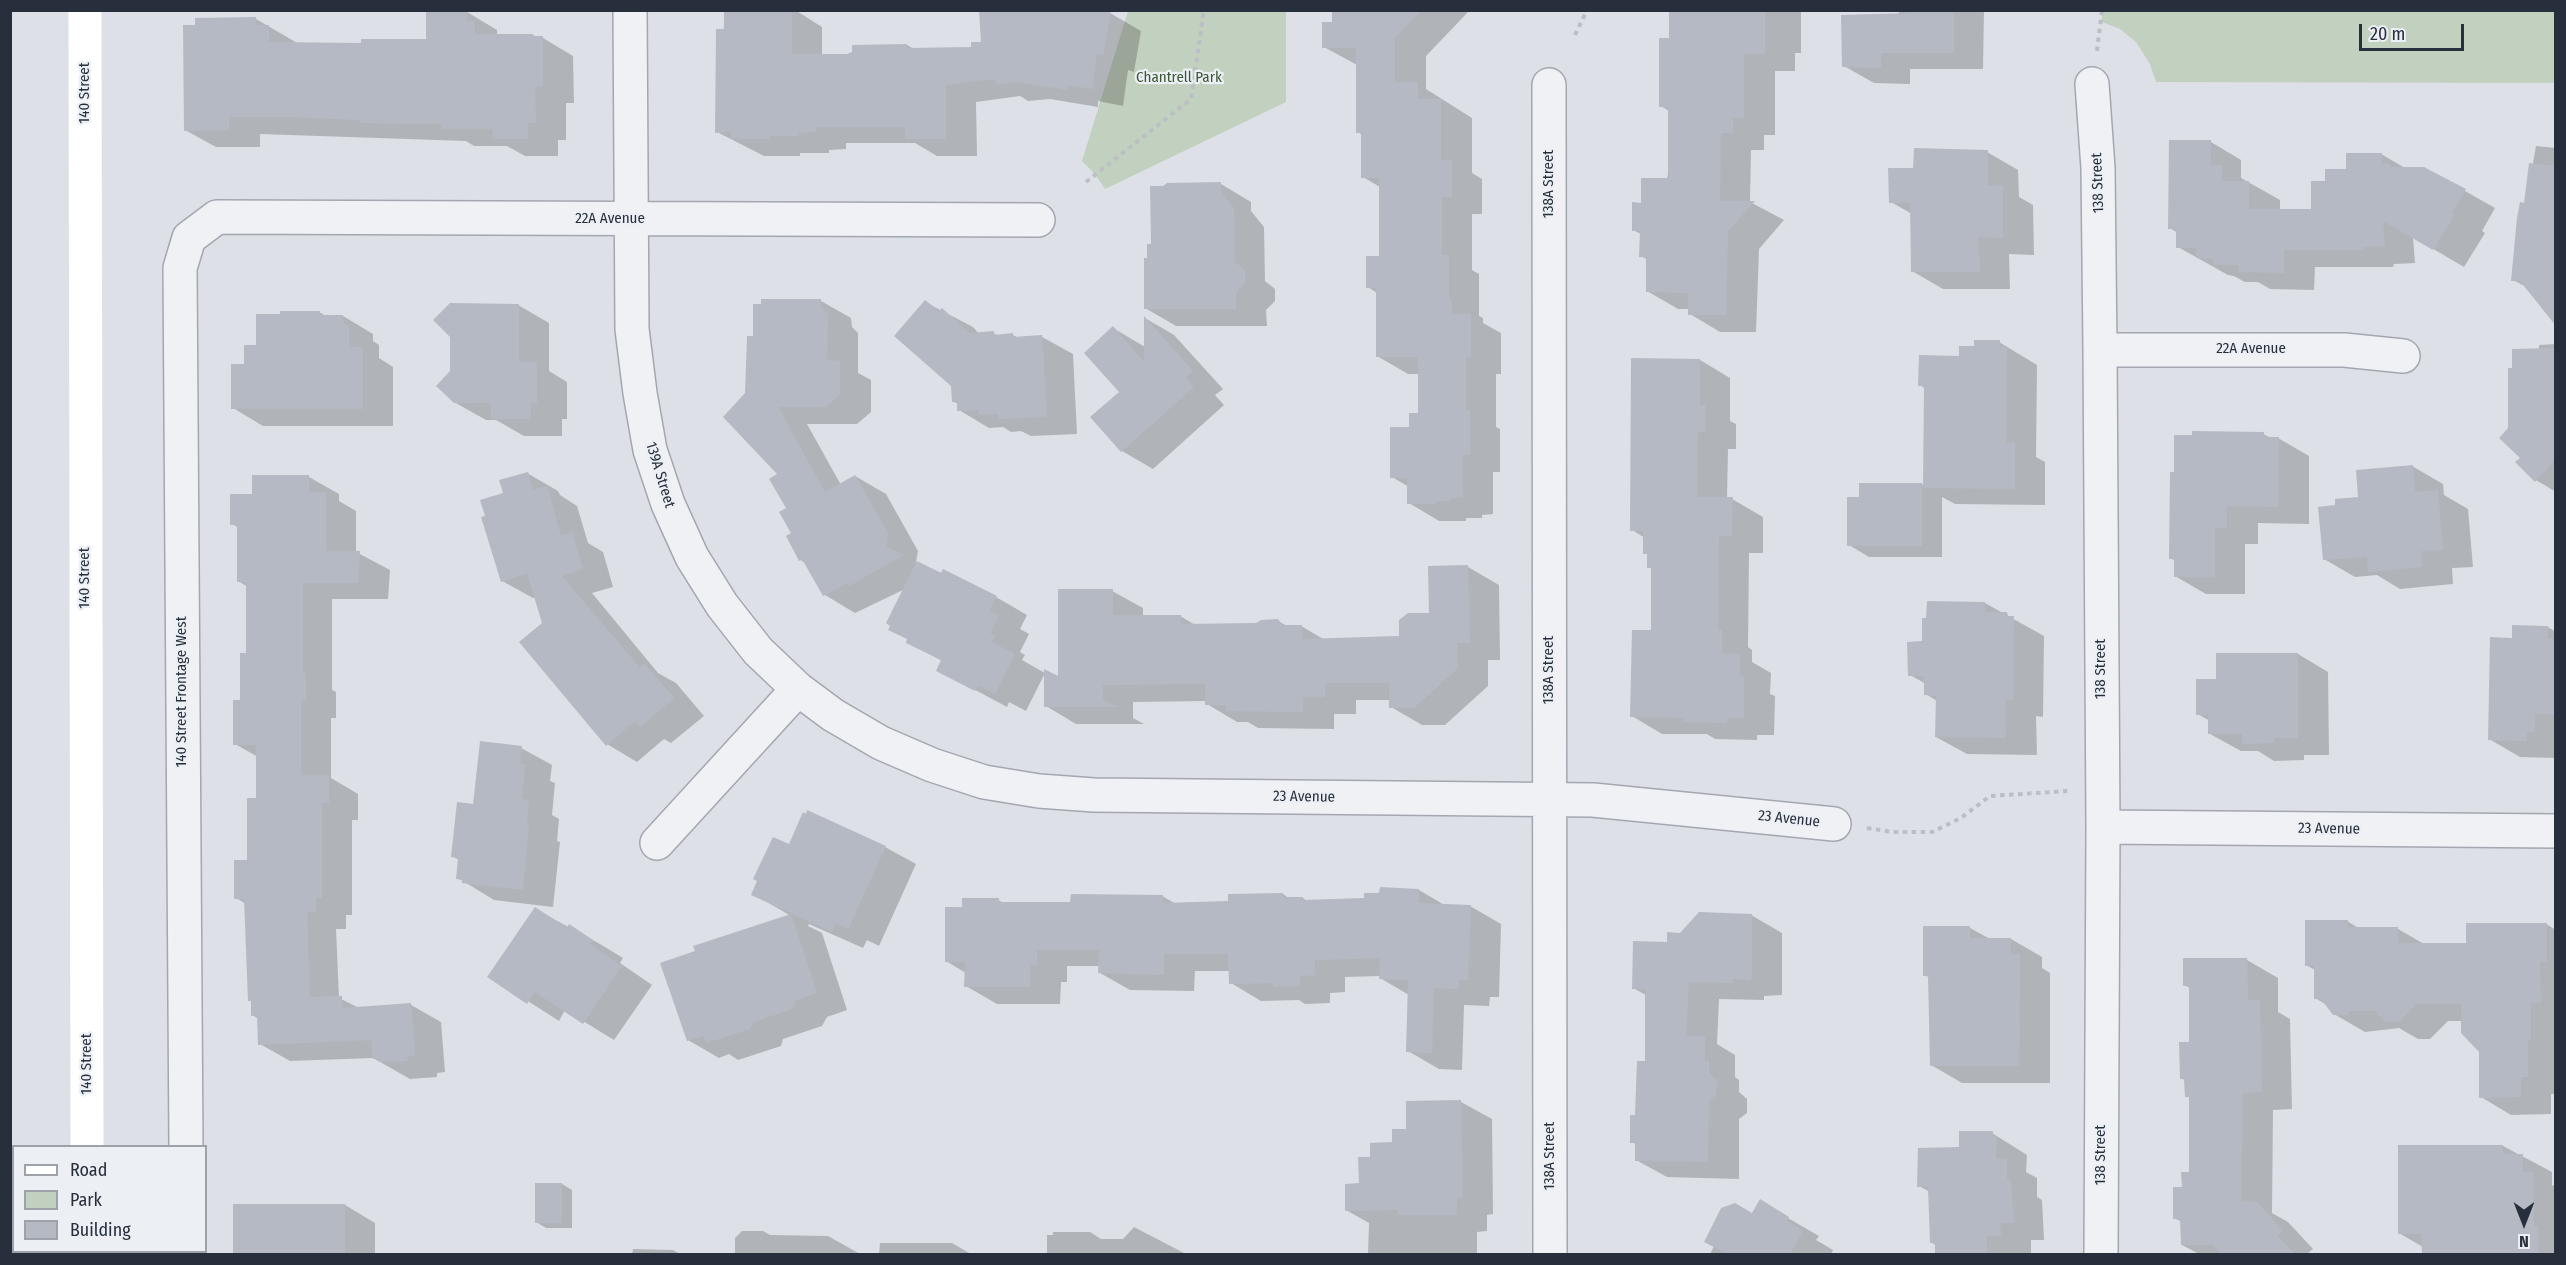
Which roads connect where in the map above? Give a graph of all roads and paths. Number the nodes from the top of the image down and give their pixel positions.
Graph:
1 (85, 10) edge
2 (630, 10) edge
3 (1204, 10) edge
4 (1587, 10) edge
5 (2102, 10) edge
6 (1575, 35) dead end
7 (2092, 84) joint
8 (1549, 85) dead end
9 (1086, 182) dead end
10 (632, 219) junction
11 (1038, 219) dead end
12 (189, 238) joint
13 (2100, 350) junction
14 (2403, 356) dead end
15 (798, 689) junction
16 (2072, 791) dead end
17 (1550, 800) junction
18 (1834, 824) joint
19 (2103, 828) junction
20 (2556, 831) edge
21 (657, 843) dead end
22 (87, 1145) edge
23 (186, 1145) edge
24 (1550, 1254) edge
25 (2101, 1254) edge

1 - 22 main road, 140 Street
2 - 10 street, 139A Street
3 - 9 path
4 - 6 path
5 - 7 path
7 - 13 street, 138 Street
8 - 17 street, 138A Street
10 - 11 street, 22A Avenue
10 - 12 street, 22A Avenue
10 - 15 street, 139A Street
12 - 23 street, 140 Street Frontage West
13 - 14 street, 22A Avenue
13 - 19 street, 138 Street
15 - 17 street, 23 Avenue
15 - 21 street
16 - 18 path
17 - 18 street, 23 Avenue
17 - 24 street, 138A Street
19 - 20 street, 23 Avenue
19 - 25 street, 138 Street

